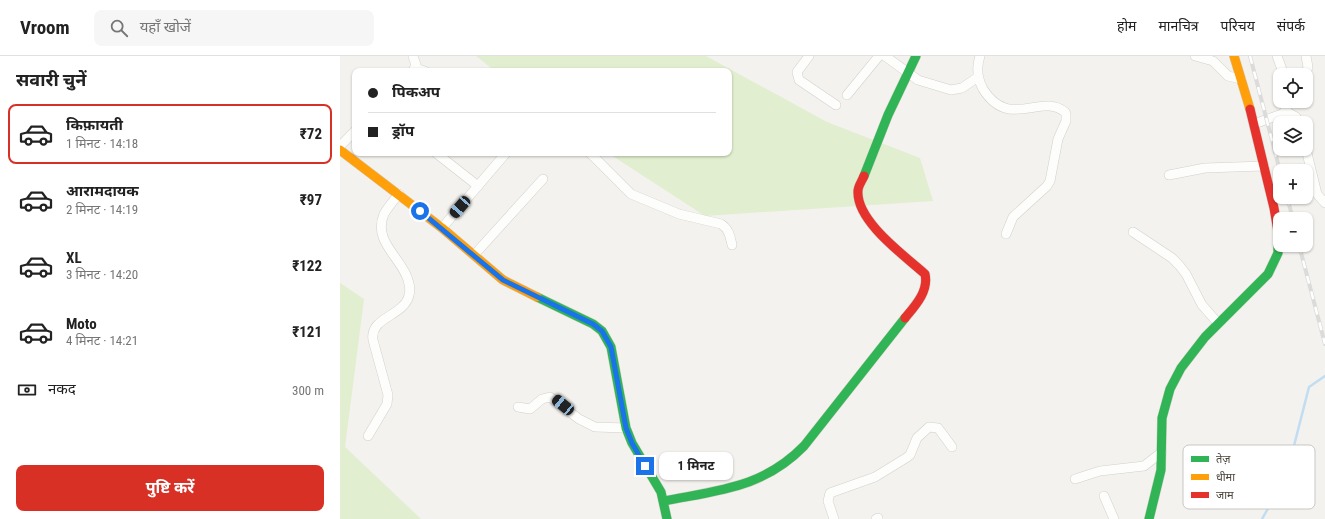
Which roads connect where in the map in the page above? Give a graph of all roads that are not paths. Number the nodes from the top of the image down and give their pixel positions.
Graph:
1 (412, 56) edge
2 (809, 56) edge
3 (878, 56) edge
4 (885, 56) edge
5 (916, 56) edge
6 (980, 56) edge
7 (1195, 56) edge
8 (1234, 56) edge
9 (1277, 56) edge
10 (1306, 56) edge
11 (414, 68) edge
12 (1281, 68) edge
13 (1308, 68) edge
14 (908, 73) junction
15 (978, 77) junction
16 (1241, 79) junction
17 (847, 95) dead end
18 (836, 105) dead end
19 (1286, 108) edge
20 (1285, 111) junction
21 (1294, 116) edge
22 (1254, 124) junction
23 (352, 134) edge
24 (340, 146) edge
25 (340, 150) edge
26 (440, 156) edge
27 (503, 156) edge
28 (593, 156) edge
29 (1308, 156) edge
30 (1264, 166) junction
31 (1169, 175) dead end
32 (543, 179) dead end
33 (478, 186) junction
34 (399, 194) junction
35 (1325, 203) edge
36 (442, 228) junction
37 (1133, 232) dead end
38 (1006, 234) dead end
39 (732, 245) dead end
40 (474, 255) junction
41 (1217, 322) junction
42 (518, 407) dead end
43 (626, 428) junction
44 (368, 436) dead end
45 (952, 447) dead end
46 (1162, 452) junction
47 (1075, 479) dead end
48 (1104, 496) dead end
49 (664, 501) junction
50 (667, 519) edge
51 (834, 519) edge
52 (1114, 519) edge
53 (1149, 519) edge

1 - 11 street
2 - 18 street
3 - 17 street
4 - 14 street
5 - 14 street
6 - 15 street
7 - 16 street
8 - 16 street
9 - 12 street
10 - 13 street
14 - 15 street
14 - 49 street
15 - 38 street
16 - 22 street
19 - 20 street
20 - 21 street
20 - 22 street
22 - 30 street
23 - 24 street
25 - 34 street
26 - 33 street
27 - 33 street
28 - 39 street
29 - 35 street
30 - 31 street
30 - 41 street
32 - 40 street
33 - 36 street
34 - 36 street
34 - 44 street
36 - 40 street
37 - 41 street
40 - 43 street
41 - 46 street
42 - 43 street
43 - 49 street
45 - 51 street
46 - 47 street
46 - 53 street
48 - 52 street
49 - 50 street

